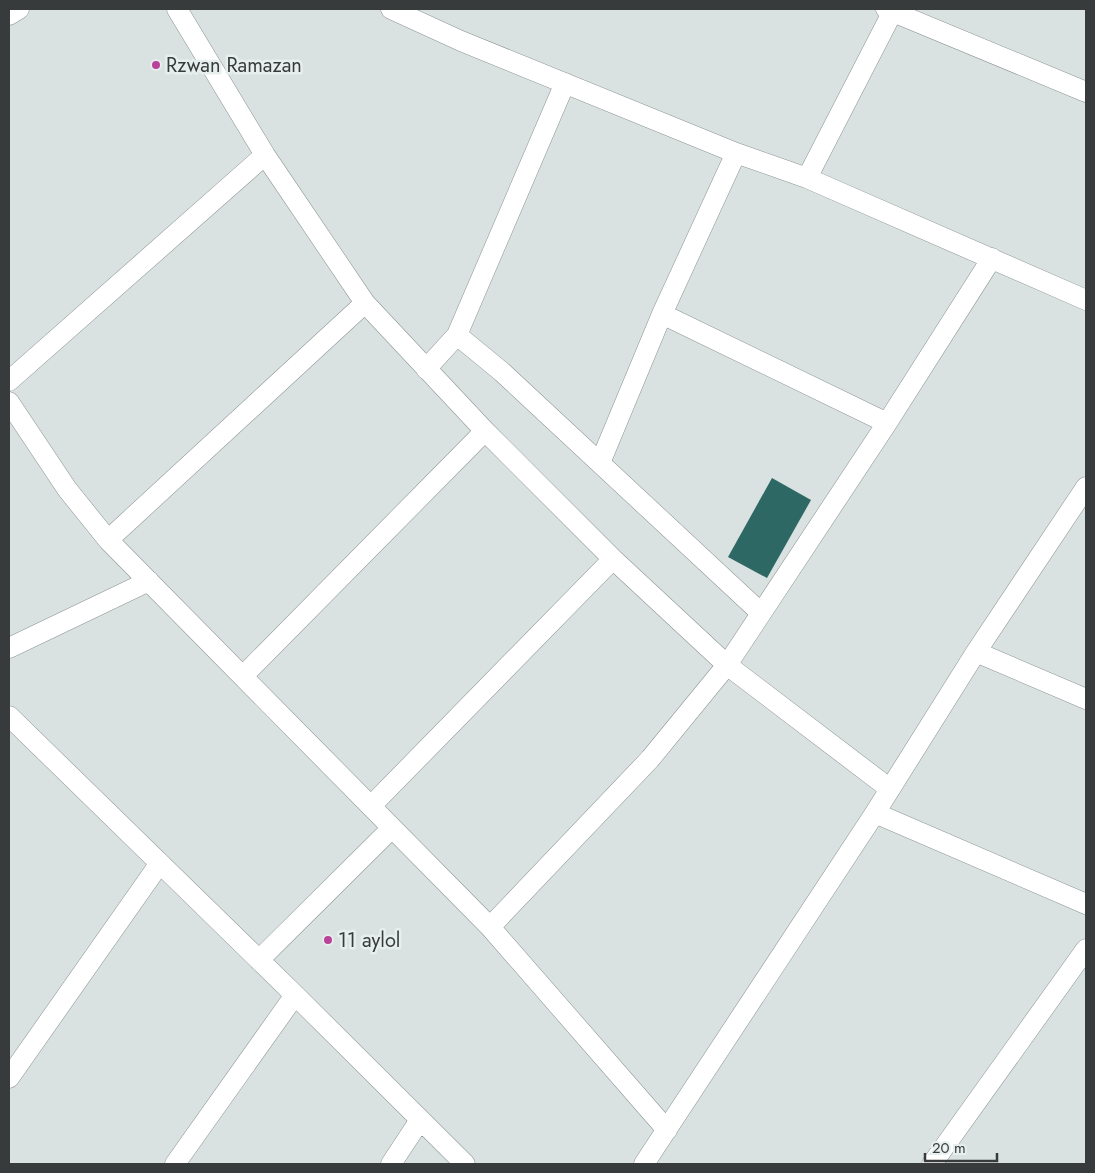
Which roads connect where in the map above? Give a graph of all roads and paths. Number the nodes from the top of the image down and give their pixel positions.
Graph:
1 (19, 9) edge
2 (177, 9) edge
3 (391, 9) edge
4 (889, 10) edge
5 (9, 15) edge
6 (565, 83) junction
7 (1086, 92) edge
8 (736, 153) junction
9 (265, 155) junction
10 (807, 178) junction
11 (992, 258) junction
12 (1086, 300) edge
13 (365, 303) junction
14 (662, 314) junction
15 (457, 335) junction
16 (426, 369) junction
17 (9, 381) edge
18 (9, 402) edge
19 (887, 423) junction
20 (485, 431) junction
21 (600, 463) junction
22 (1084, 495) edge
23 (108, 540) junction
24 (613, 559) junction
25 (149, 581) junction
26 (761, 613) junction
27 (9, 648) edge
28 (976, 652) junction
29 (726, 665) junction
30 (243, 676) junction
31 (1086, 699) edge
32 (9, 716) edge
33 (890, 789) junction
34 (370, 806) junction
35 (875, 813) junction
36 (392, 828) junction
37 (160, 863) junction
38 (1086, 904) edge
39 (490, 927) junction
40 (1086, 949) edge
41 (259, 960) junction
42 (295, 995) junction
43 (9, 1078) edge
44 (420, 1120) junction
45 (666, 1130) junction
46 (651, 1161) edge
47 (175, 1164) edge
48 (391, 1164) edge
49 (465, 1164) edge
50 (932, 1164) edge

1 - 5 street
2 - 9 street
3 - 6 street
4 - 7 street
4 - 10 street
6 - 8 street
6 - 15 street
8 - 10 street
8 - 14 street
9 - 13 street
9 - 17 street
10 - 11 street
11 - 12 street
11 - 19 street
13 - 16 street
13 - 23 street
14 - 19 street
14 - 21 street
15 - 16 street
15 - 21 street
16 - 20 street
18 - 23 street
19 - 26 street
20 - 24 street
20 - 30 street
21 - 26 street
22 - 28 street
23 - 25 street
24 - 29 street
24 - 34 street
25 - 27 street
25 - 30 street
26 - 29 street
28 - 31 street
28 - 33 street
29 - 33 street
29 - 39 street
30 - 34 street
32 - 37 street
33 - 35 street
34 - 36 street
35 - 38 street
35 - 45 street
36 - 39 street
36 - 41 street
37 - 41 street
37 - 43 street
39 - 45 street
40 - 50 street
41 - 42 street
42 - 44 street
42 - 47 street
44 - 48 street
44 - 49 street
45 - 46 street

